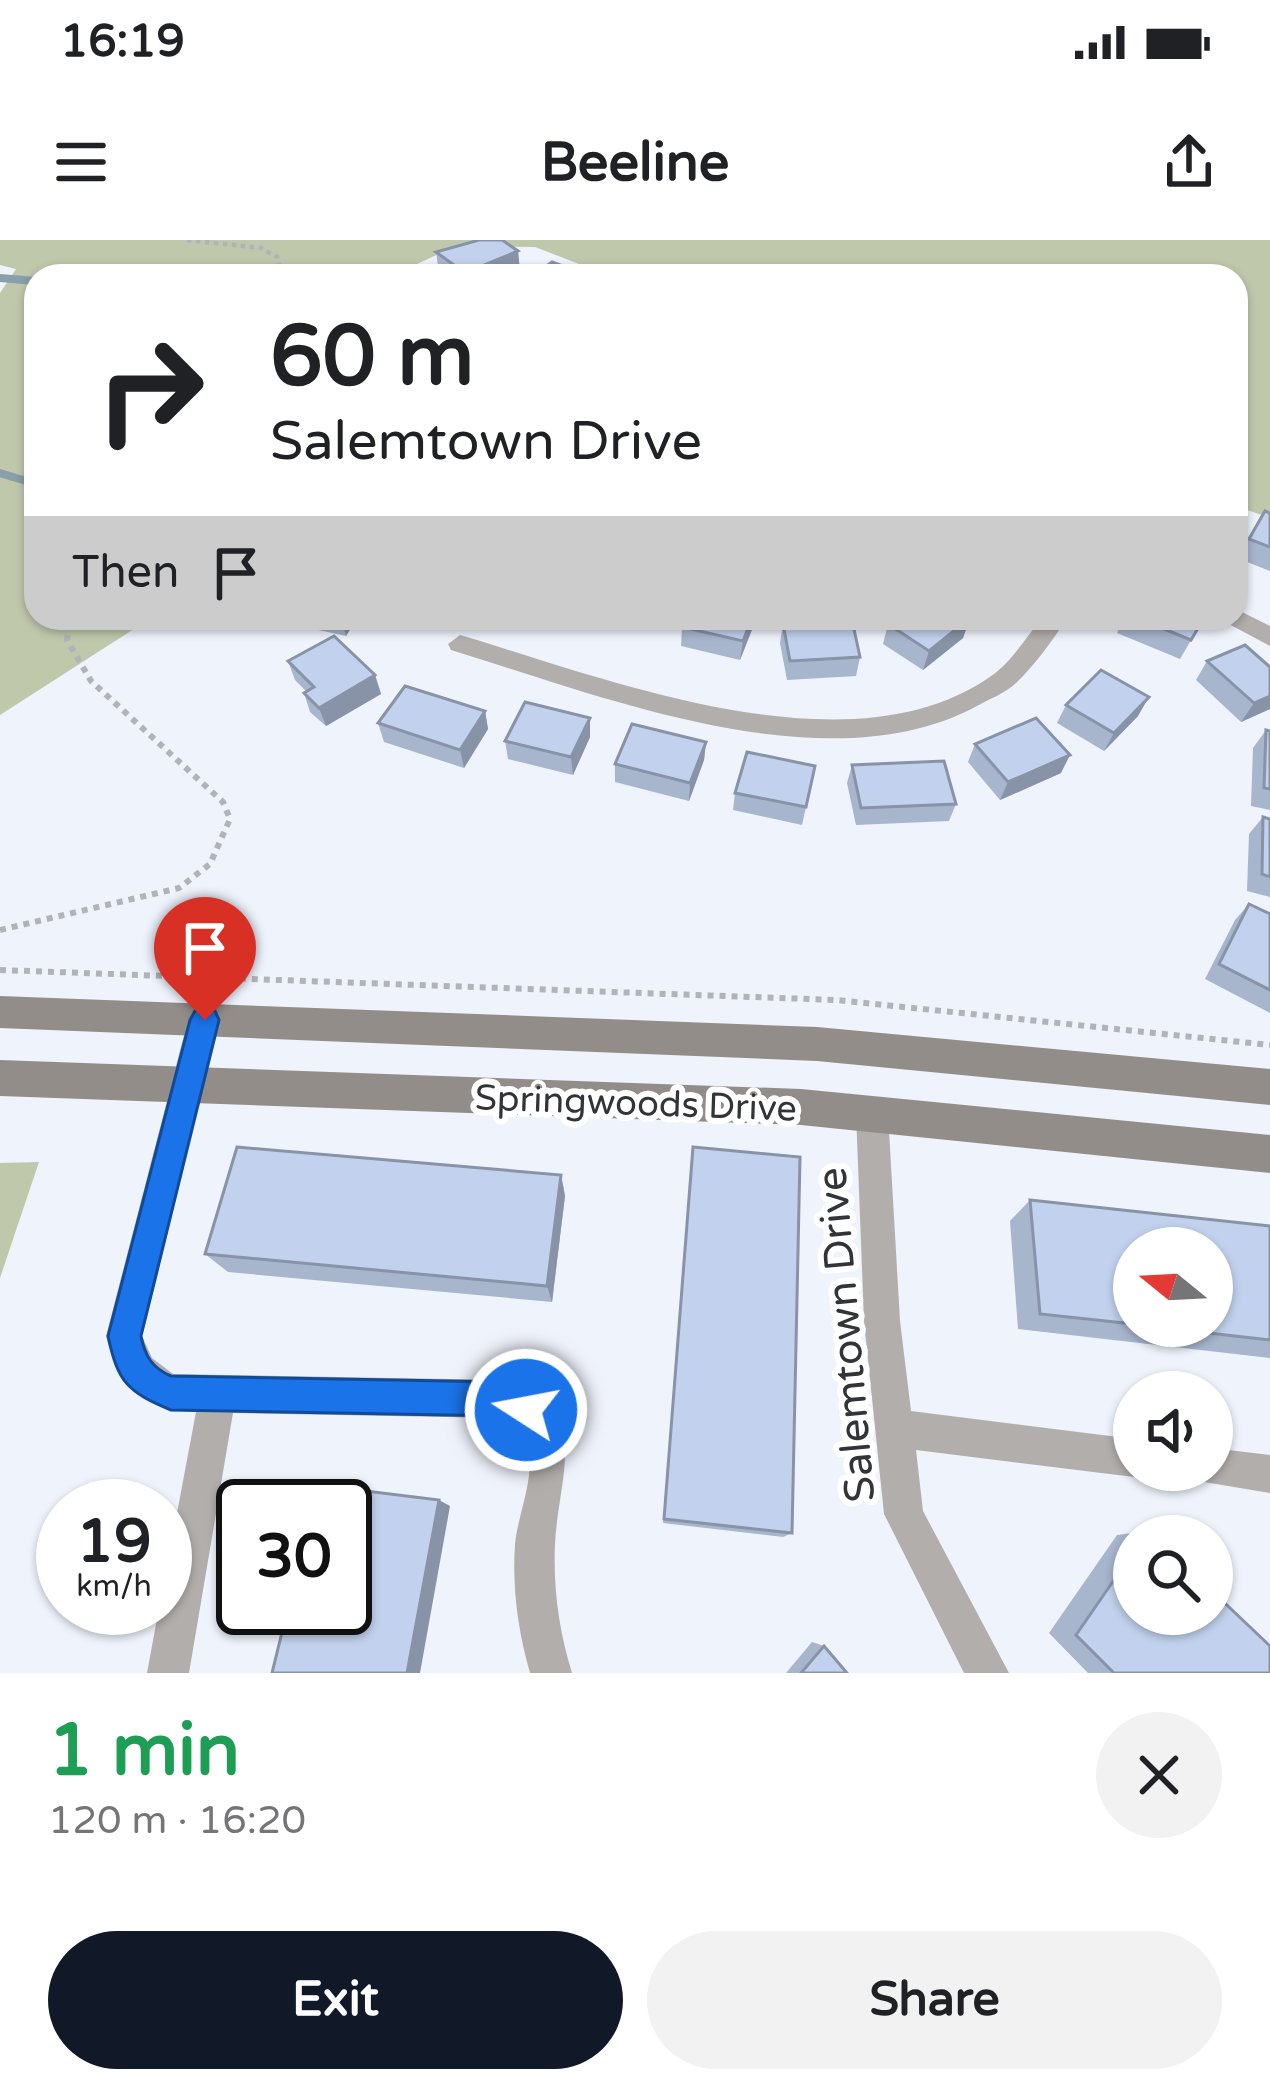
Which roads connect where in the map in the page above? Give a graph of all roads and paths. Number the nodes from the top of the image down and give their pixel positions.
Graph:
1 (187, 240) edge
2 (266, 240) edge
3 (255, 247) junction
4 (279, 264) edge
5 (69, 630) edge
6 (1048, 630) edge
7 (460, 644) dead end
8 (0, 930) edge
9 (0, 970) edge
10 (0, 1012) edge
11 (205, 1020) junction
12 (1270, 1045) edge
13 (0, 1078) edge
14 (187, 1085) junction
15 (1270, 1087) edge
16 (872, 1113) junction
17 (1270, 1154) edge
18 (218, 1394) junction
19 (891, 1428) junction
20 (1113, 1455) edge
21 (1233, 1470) edge
22 (1270, 1474) edge
23 (167, 1673) edge
24 (551, 1673) edge
25 (988, 1673) edge

1 - 3 path
2 - 3 path
3 - 4 path
5 - 8 path
6 - 7 street
9 - 12 path
10 - 11 street, Springwoods Drive
11 - 14 street
11 - 15 street, Springwoods Drive
13 - 14 street, Springwoods Drive
14 - 16 street, Springwoods Drive
14 - 18 street
16 - 17 street, Springwoods Drive
16 - 19 street, Salemtown Drive
18 - 23 street
18 - 24 street
19 - 20 street
19 - 25 street, Salemtown Drive
21 - 22 street

